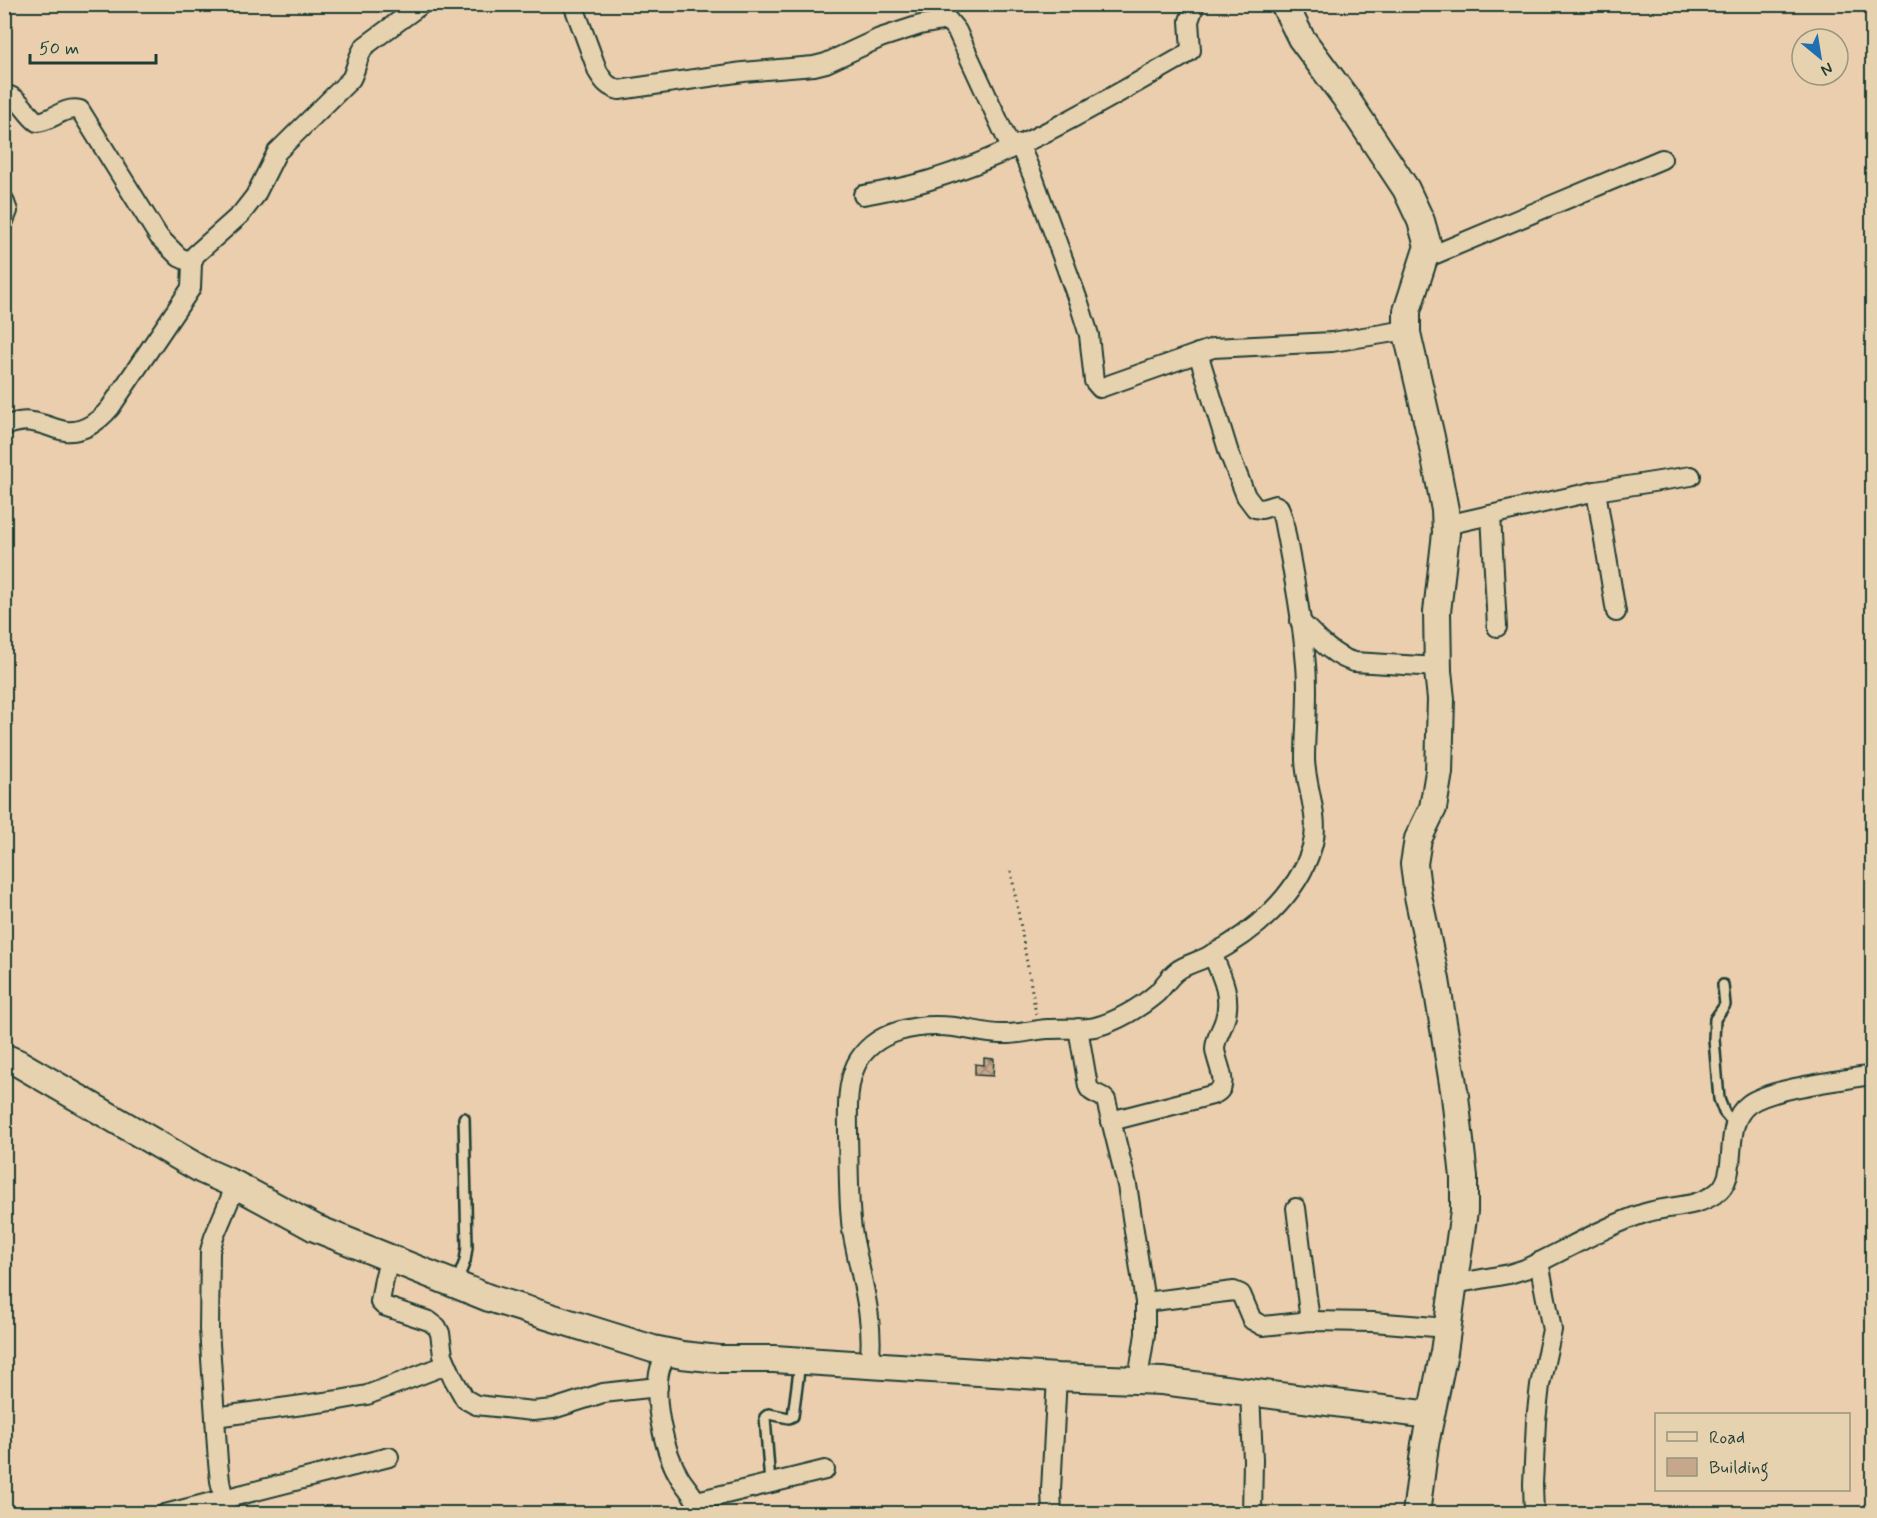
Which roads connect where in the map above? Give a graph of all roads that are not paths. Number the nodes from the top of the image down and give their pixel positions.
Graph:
1 (422, 4) edge
2 (573, 4) edge
3 (1195, 4) edge
4 (1284, 4) edge
5 (4, 94) edge
6 (1015, 146) junction
7 (1662, 159) dead end
8 (863, 195) dead end
9 (4, 200) edge
10 (4, 220) edge
11 (1426, 258) junction
12 (192, 263) junction
13 (1407, 330) junction
14 (1198, 353) junction
15 (4, 426) edge
16 (1691, 476) dead end
17 (1596, 491) junction
18 (1491, 515) junction
19 (1446, 525) junction
20 (1616, 612) dead end
21 (1300, 621) junction
22 (1497, 627) dead end
23 (1438, 667) junction
24 (1212, 954) junction
25 (1724, 985) dead end
26 (1078, 1028) junction
27 (4, 1057) edge
28 (1872, 1075) edge
29 (464, 1118) dead end
30 (1111, 1121) junction
31 (1735, 1125) junction
32 (231, 1196) junction
33 (1296, 1208) dead end
34 (1539, 1262) junction
35 (387, 1269) junction
36 (456, 1284) junction
37 (1454, 1284) junction
38 (1145, 1302) junction
39 (1310, 1321) junction
40 (1447, 1328) junction
41 (869, 1364) junction
42 (446, 1365) junction
43 (799, 1368) junction
44 (661, 1373) junction
45 (1057, 1377) junction
46 (1138, 1379) junction
47 (1250, 1392) junction
48 (1430, 1416) junction
49 (215, 1417) junction
50 (388, 1457) dead end
51 (825, 1470) dead end
52 (770, 1484) junction
53 (226, 1507) edge
54 (699, 1507) edge
55 (165, 1514) edge
56 (1053, 1514) edge
57 (1252, 1514) edge
58 (1416, 1514) edge
59 (1534, 1514) edge

1 - 12 street
2 - 6 street
3 - 6 street
4 - 11 street
5 - 12 street
6 - 8 street
6 - 14 street
7 - 11 street
9 - 10 street
11 - 13 street
12 - 15 street
13 - 14 street
13 - 19 street
14 - 21 street
16 - 17 street
17 - 18 street
17 - 20 street
18 - 19 street
18 - 22 street
19 - 23 street
21 - 23 street
21 - 24 street
23 - 37 street
24 - 26 street
24 - 30 street
25 - 31 lane
26 - 30 street
26 - 41 street
27 - 32 street
28 - 31 street
29 - 36 lane
30 - 38 street
31 - 34 street
32 - 35 street
32 - 49 street
33 - 39 street
34 - 37 street
34 - 59 street
35 - 36 street
35 - 42 street
36 - 44 street
37 - 40 street
38 - 39 street
38 - 46 street
39 - 40 street
40 - 48 street
41 - 43 street
41 - 45 street
42 - 44 street
42 - 49 street
43 - 44 street
43 - 52 lane
44 - 54 street
45 - 46 street
45 - 56 street
46 - 47 street
47 - 48 street
47 - 57 street
48 - 58 street
49 - 53 street
50 - 53 street
51 - 52 street
52 - 54 street
53 - 55 street

